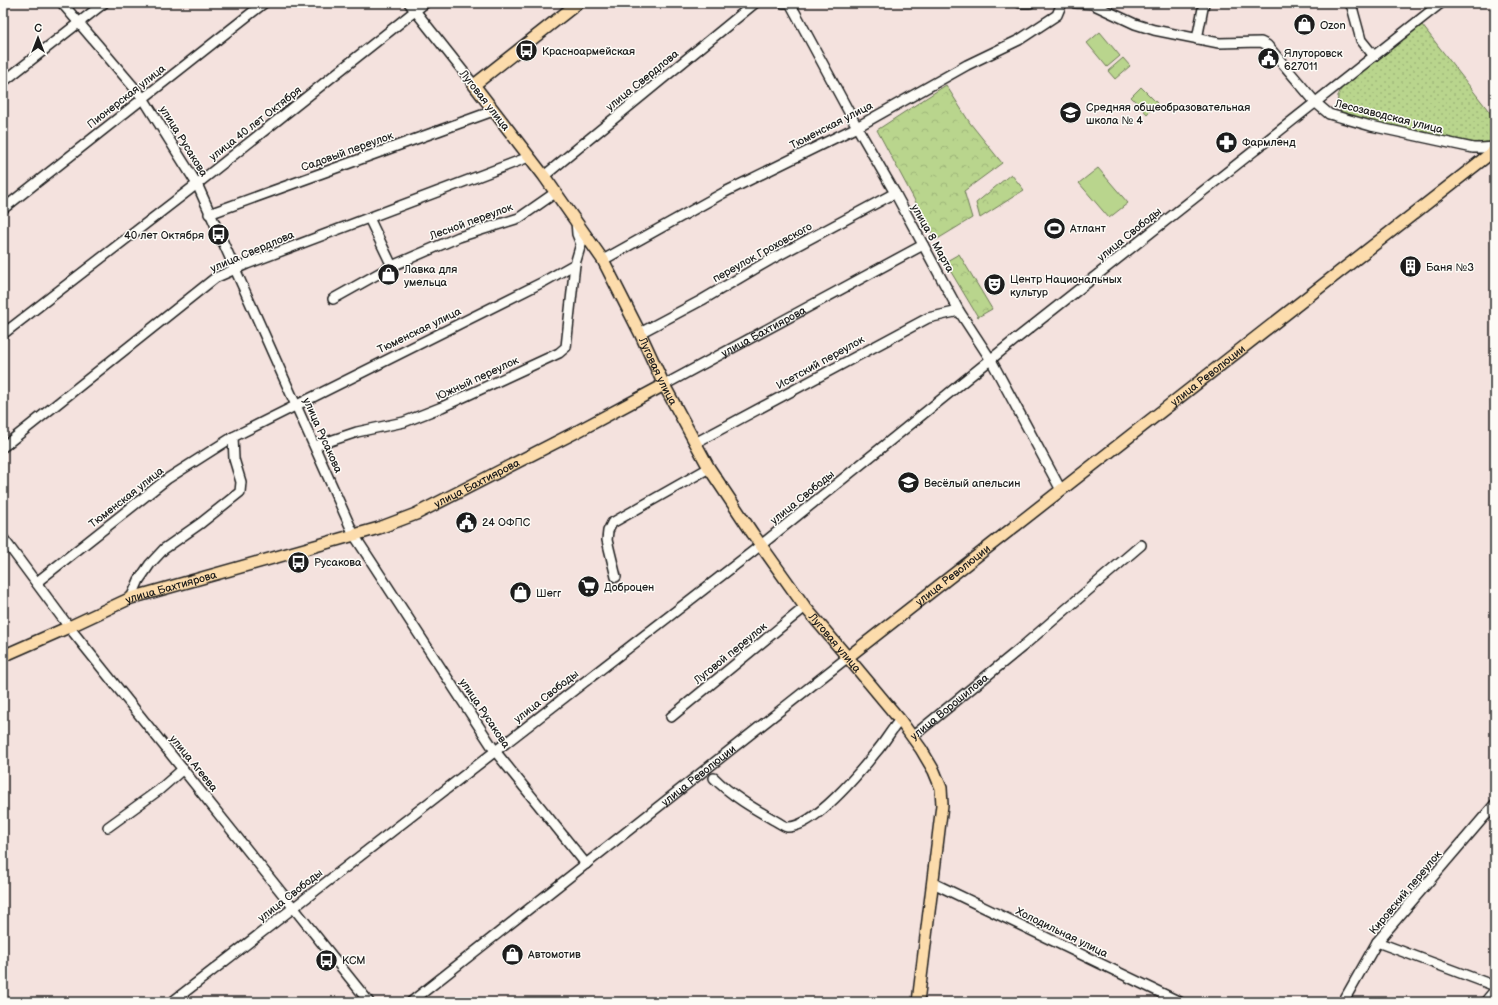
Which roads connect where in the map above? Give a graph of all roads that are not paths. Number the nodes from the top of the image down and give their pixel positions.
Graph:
1 (62, 3) edge
2 (104, 3) edge
3 (264, 3) edge
4 (409, 3) edge
5 (425, 3) edge
6 (578, 3) edge
7 (755, 3) edge
8 (783, 3) edge
9 (790, 3) edge
10 (1020, 3) edge
11 (1030, 3) edge
12 (1062, 3) edge
13 (1075, 3) edge
14 (1204, 3) edge
15 (1441, 3) edge
16 (1351, 5) edge
17 (415, 11) junction
18 (78, 23) junction
19 (1197, 39) junction
20 (1374, 56) junction
21 (3, 82) edge
22 (474, 85) junction
23 (143, 98) junction
24 (1316, 103) junction
25 (493, 111) junction
26 (856, 127) junction
27 (1495, 146) edge
28 (1495, 150) edge
29 (529, 157) junction
30 (544, 176) junction
31 (197, 184) junction
32 (555, 193) junction
33 (895, 193) junction
34 (3, 209) edge
35 (209, 214) junction
36 (369, 218) junction
37 (576, 221) junction
38 (923, 245) junction
39 (603, 260) junction
40 (575, 264) junction
41 (392, 266) junction
42 (235, 269) junction
43 (333, 299) dead end
44 (959, 311) junction
45 (640, 333) junction
46 (3, 334) edge
47 (991, 360) junction
48 (664, 385) junction
49 (296, 405) junction
50 (233, 437) junction
51 (695, 443) junction
52 (315, 446) junction
53 (3, 448) edge
54 (709, 468) junction
55 (1061, 490) junction
56 (354, 535) junction
57 (3, 538) edge
58 (761, 545) junction
59 (1141, 545) dead end
60 (616, 577) dead end
61 (37, 582) junction
62 (132, 598) junction
63 (805, 607) junction
64 (69, 627) junction
65 (3, 656) edge
66 (848, 657) junction
67 (671, 717) dead end
68 (900, 720) junction
69 (912, 737) junction
70 (495, 751) junction
71 (184, 769) junction
72 (714, 778) dead end
73 (1495, 804) edge
74 (108, 827) dead end
75 (586, 864) junction
76 (933, 883) junction
77 (294, 907) junction
78 (1377, 942) junction
79 (1495, 986) edge
80 (1495, 990) edge
81 (172, 1002) edge
82 (369, 1002) edge
83 (411, 1002) edge
84 (918, 1002) edge
85 (1180, 1002) edge
86 (1343, 1002) edge
87 (1485, 1002) edge

1 - 18 street, улица Русакова
2 - 18 street
3 - 23 street, Пионерская улица
4 - 17 street, Луговая улица
5 - 17 street, улица 40 лет Октября
6 - 22 main road
7 - 30 street, улица Свердлова
8 - 9 street, улица 8 Марта
9 - 26 street, улица 8 Марта
10 - 11 street
12 - 26 street, Тюменская улица
13 - 19 street, Лесозаводская улица
14 - 19 street
15 - 20 street, улица Свободы
16 - 20 street
17 - 22 street, Луговая улица
17 - 31 street, улица 40 лет Октября
18 - 21 street
18 - 23 street, улица Русакова
19 - 24 street, Лесозаводская улица
20 - 24 street, улица Свободы
22 - 25 main road, Луговая улица
23 - 31 street, улица Русакова
23 - 34 street, Пионерская улица
24 - 27 street, Лесозаводская улица
24 - 47 street, улица Свободы
25 - 29 main road, Луговая улица
25 - 35 street, Садовый переулок
26 - 33 street, улица 8 Марта
26 - 39 street, Тюменская улица
28 - 55 main road, улица Революции
29 - 30 main road, Луговая улица
29 - 36 street, улица Свердлова
30 - 32 main road, Луговая улица
31 - 35 street, улица Русакова
31 - 46 street, улица 40 лет Октября
32 - 37 main road, Луговая улица
32 - 41 street, Лесной переулок
33 - 38 street, улица 8 Марта
33 - 45 street, переулок Гроховского
35 - 42 street, улица Русакова
36 - 41 street
36 - 42 street, улица Свердлова
37 - 39 main road, Луговая улица
37 - 40 street
38 - 44 street, улица 8 Марта
38 - 48 street, улица Бахтиярова
39 - 45 main road, Луговая улица
40 - 49 street, Тюменская улица
40 - 52 street, Южный переулок
41 - 43 street, Лесной переулок
42 - 49 street, улица Русакова
42 - 53 street, улица Свердлова
44 - 47 street, улица 8 Марта
44 - 51 street, Исетский переулок
45 - 48 main road, Луговая улица
47 - 55 street, улица 8 Марта
47 - 58 street, улица Свободы
48 - 51 main road, Луговая улица
48 - 56 main road, улица Бахтиярова
49 - 50 street, Тюменская улица
49 - 52 street, улица Русакова
50 - 61 street, Тюменская улица
50 - 62 street
51 - 54 main road, Луговая улица
52 - 56 street, улица Русакова
54 - 58 main road, Луговая улица
54 - 60 street
55 - 66 main road, улица Революции
56 - 62 main road, улица Бахтиярова
56 - 70 street, улица Русакова
57 - 61 street, улица Агеева
58 - 63 main road, Луговая улица
58 - 70 street, улица Свободы
59 - 69 street, улица Ворошилова
61 - 64 street, улица Агеева
62 - 64 main road, улица Бахтиярова
63 - 66 main road, Луговая улица
63 - 67 street, Луговой переулок
64 - 65 main road, улица Бахтиярова
64 - 71 street, улица Агеева
66 - 68 main road, Луговая улица
66 - 75 street, улица Революции
68 - 69 main road, Луговая улица
68 - 72 street
69 - 76 main road, улица Ворошилова
70 - 75 street, улица Русакова
70 - 77 street, улица Свободы
71 - 74 street
71 - 77 street, улица Агеева
73 - 78 street, Кировский переулок
75 - 83 street, улица Революции
76 - 84 main road, улица Ворошилова
76 - 85 street, Холодильная улица
77 - 81 street, улица Свободы
77 - 82 street, улица Агеева
78 - 79 street
78 - 86 street, Кировский переулок
80 - 87 street

